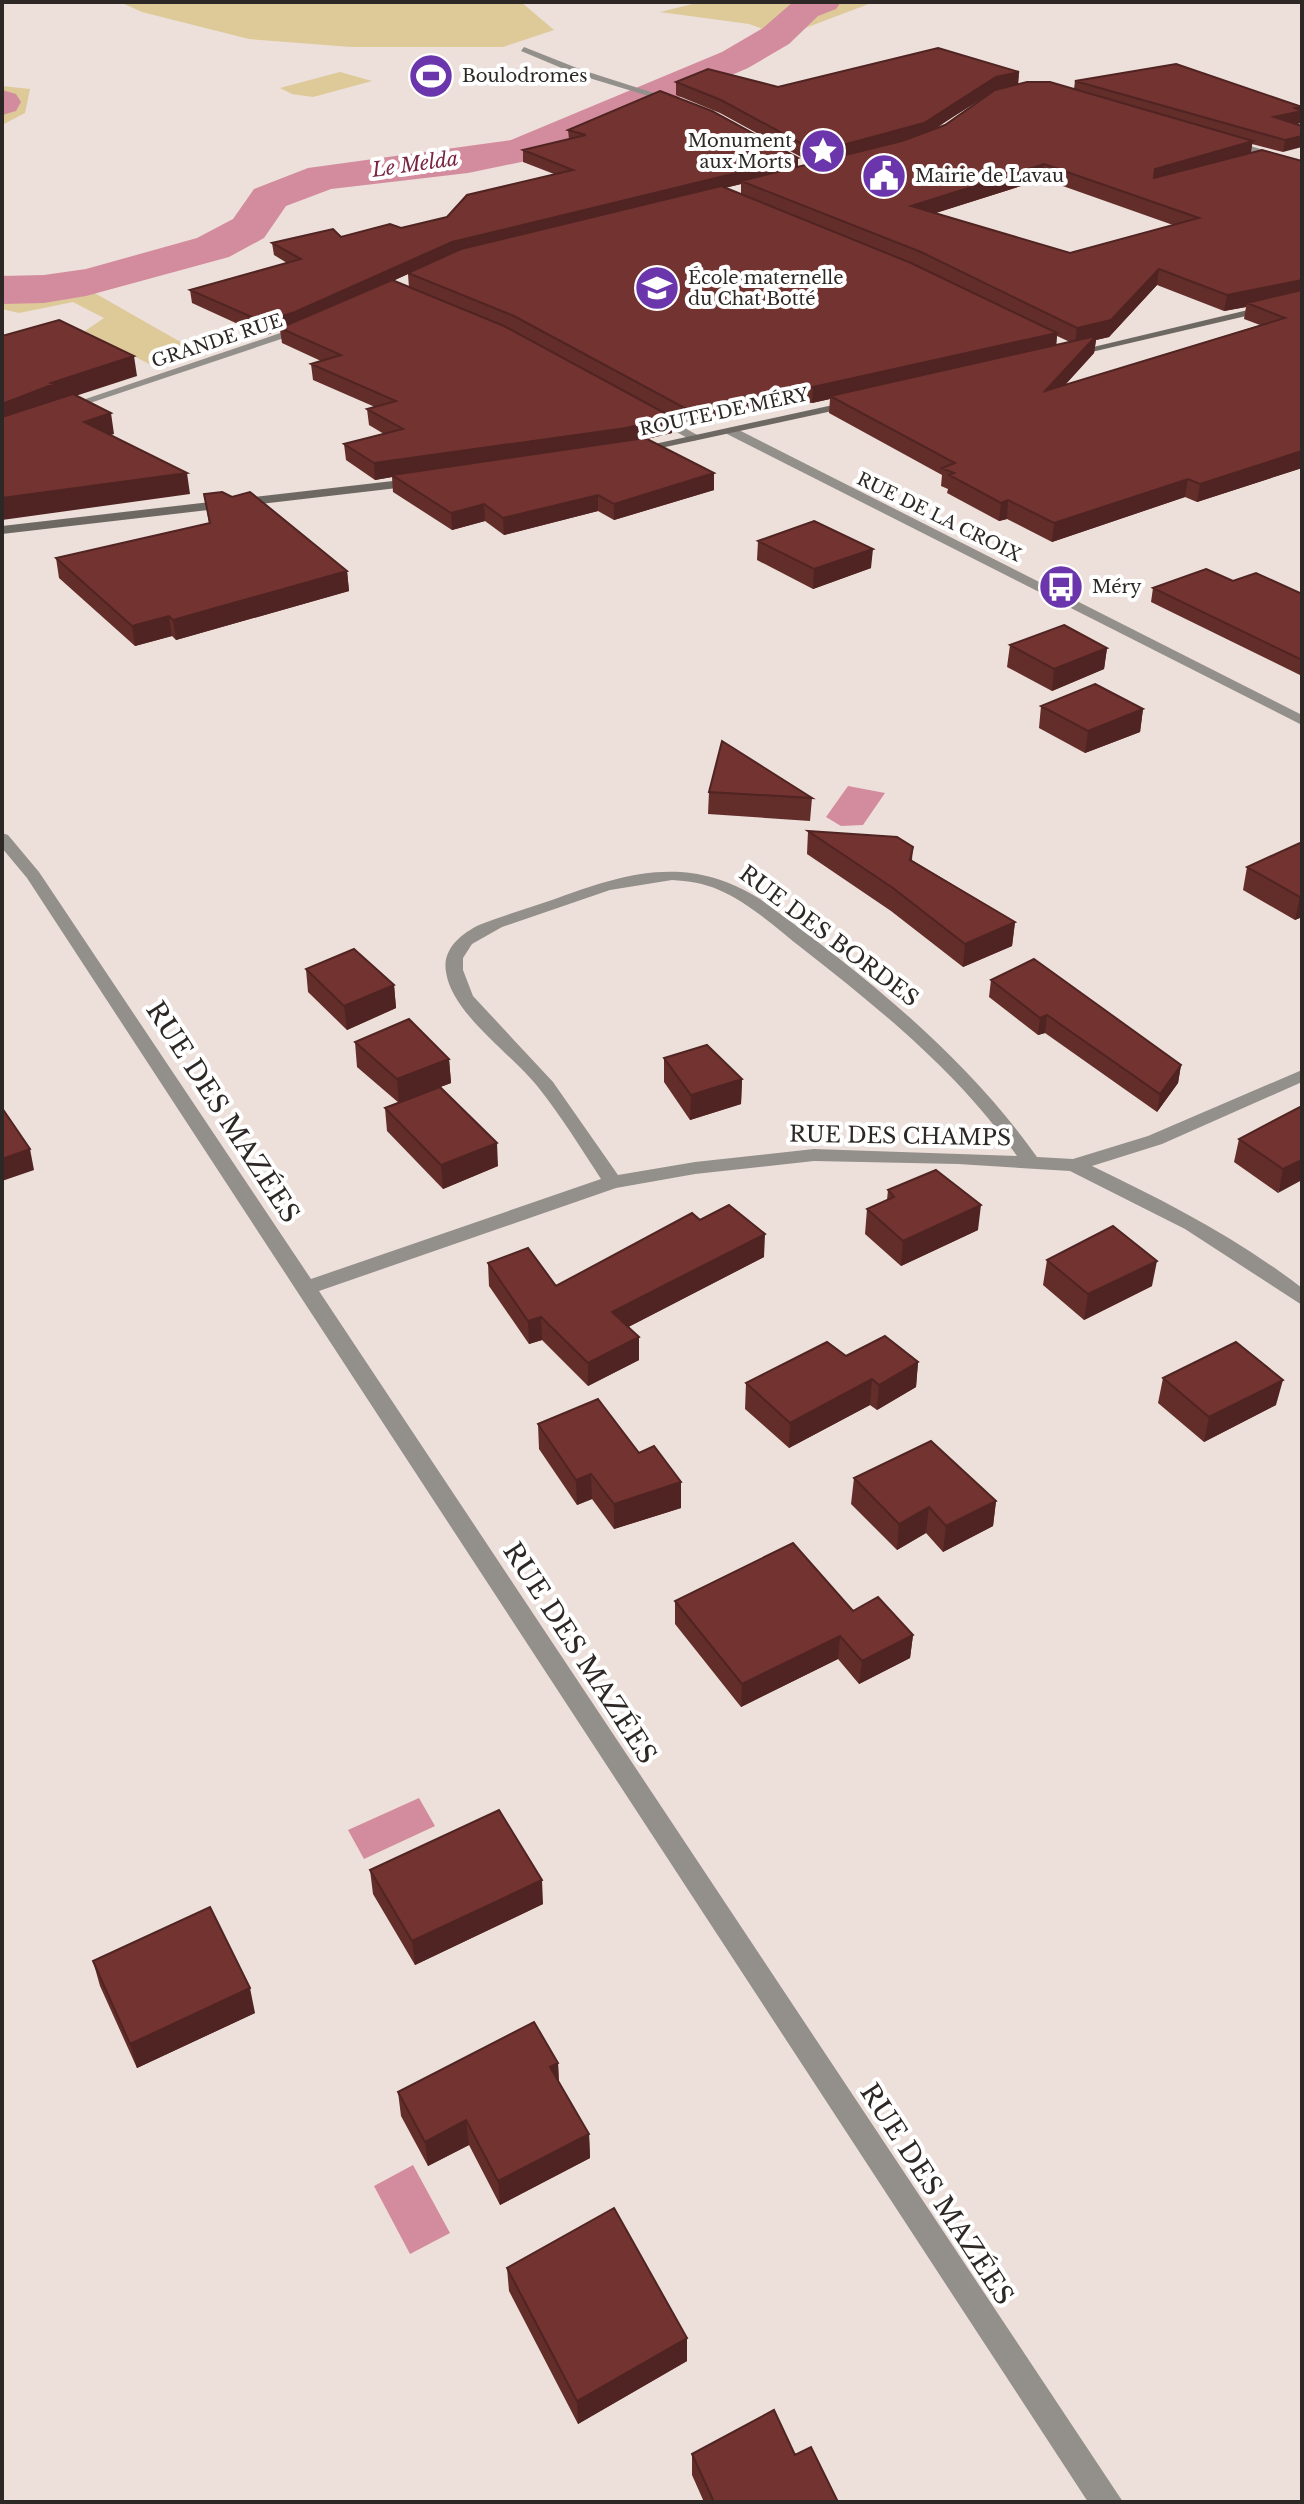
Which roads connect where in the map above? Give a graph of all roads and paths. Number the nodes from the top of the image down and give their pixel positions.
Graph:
1 (524, 49) dead end
2 (688, 107) edge
3 (1214, 138) edge
4 (1271, 155) junction
5 (1242, 163) edge
6 (1302, 164) edge
7 (1302, 300) edge
8 (314, 324) edge
9 (1068, 352) edge
10 (869, 400) edge
11 (634, 405) edge
12 (46, 415) edge
13 (731, 431) junction
14 (697, 438) junction
15 (617, 453) edge
16 (436, 480) edge
17 (2, 530) edge
18 (1302, 721) edge
19 (2, 838) edge
20 (1302, 1075) edge
21 (1032, 1163) junction
22 (1074, 1165) junction
23 (613, 1182) junction
24 (307, 1288) junction
25 (1302, 1298) edge
26 (1107, 2502) edge

1 - 2 street
3 - 4 street
4 - 5 street
4 - 6 street
7 - 9 main road
8 - 12 street, GRANDE RUE
10 - 13 main road, ROUTE DE MÉRY
11 - 14 street
13 - 14 main road, ROUTE DE MÉRY
13 - 18 street, RUE DE LA CROIX
14 - 15 main road, ROUTE DE MÉRY
16 - 17 main road
19 - 24 street, RUE DES MAZÉES
20 - 22 street, RUE DES CHAMPS
21 - 22 street, RUE DES CHAMPS
21 - 23 street, RUE DES CHAMPS
21 - 23 street, RUE DES BORDES
22 - 25 street
23 - 24 street, RUE DES CHAMPS
24 - 26 street, RUE DES MAZÉES

